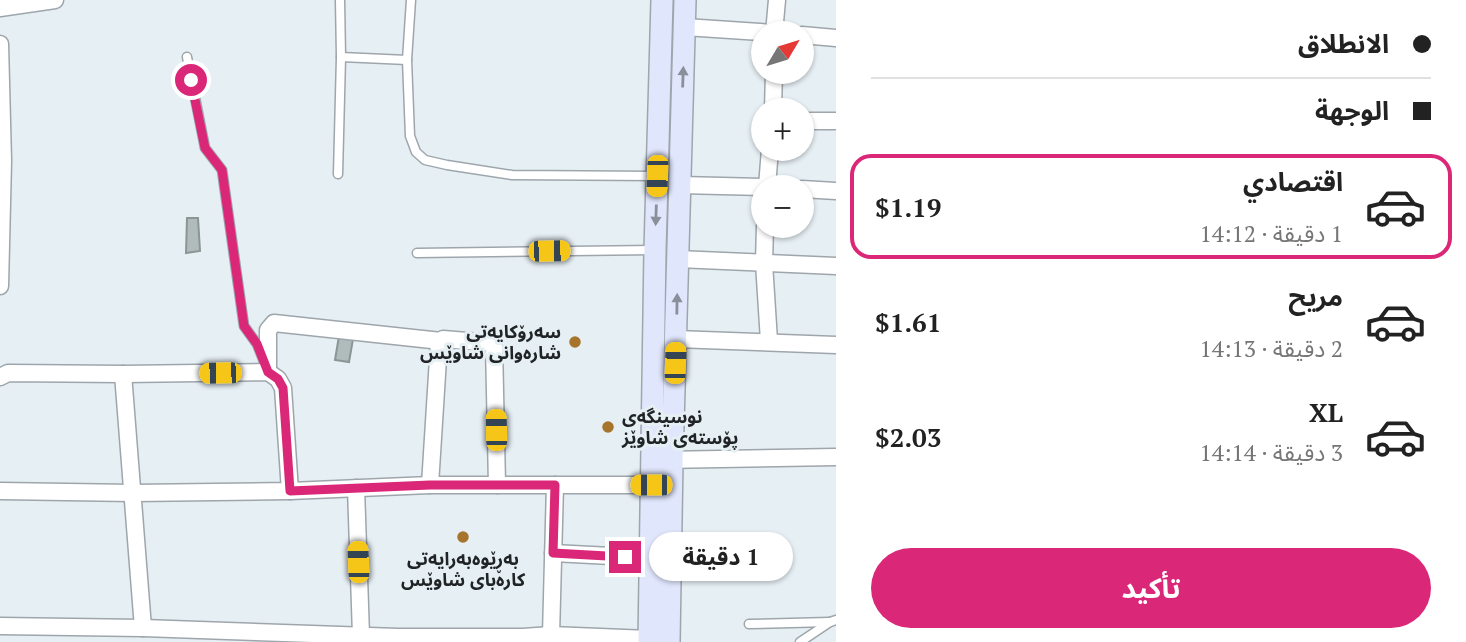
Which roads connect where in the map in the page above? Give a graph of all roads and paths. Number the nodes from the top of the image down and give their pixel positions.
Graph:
1 (55, 0) edge
2 (340, 0) edge
3 (411, 0) edge
4 (662, 0) edge
5 (685, 0) edge
6 (777, 0) edge
7 (0, 8) edge
8 (775, 21) edge
9 (685, 27) junction
10 (751, 31) edge
11 (814, 36) edge
12 (836, 38) edge
13 (0, 44) edge
14 (187, 57) dead end
15 (341, 57) junction
16 (407, 60) junction
17 (0, 62) edge
18 (814, 121) edge
19 (836, 121) edge
20 (1, 161) edge
21 (338, 174) dead end
22 (657, 176) junction
23 (680, 185) junction
24 (751, 187) edge
25 (814, 190) edge
26 (836, 191) edge
27 (765, 238) edge
28 (655, 250) junction
29 (417, 253) dead end
30 (678, 259) junction
31 (764, 263) junction
32 (836, 266) edge
33 (0, 273) edge
34 (0, 286) edge
35 (676, 339) junction
36 (441, 341) junction
37 (769, 341) junction
38 (836, 345) edge
39 (268, 372) junction
40 (123, 374) junction
41 (0, 377) edge
42 (836, 457) edge
43 (661, 460) junction
44 (430, 485) junction
45 (497, 485) junction
46 (555, 485) junction
47 (661, 485) junction
48 (356, 488) junction
49 (0, 491) edge
50 (290, 491) junction
51 (132, 493) junction
52 (553, 553) junction
53 (650, 558) junction
54 (833, 621) edge
55 (748, 624) dead end
56 (0, 626) edge
57 (143, 628) junction
58 (361, 635) junction
59 (551, 635) junction
60 (398, 639) edge
61 (524, 639) edge
62 (655, 641) edge
63 (800, 642) edge

1 - 7 street
2 - 15 lane
3 - 16 lane
4 - 22 street
5 - 9 street
6 - 8 street
9 - 10 street
23 -> 9 street
11 - 12 street
13 - 17 street
14 - 39 lane
15 - 16 lane
15 - 21 lane
16 - 22 lane
17 - 20 street
18 - 19 street
20 - 33 street
22 -> 28 street
23 - 24 street
23 - 30 street
25 - 26 street
27 - 31 street
28 - 29 lane
28 - 43 street
30 - 31 street
35 -> 30 street
31 - 32 street
31 - 37 street
33 - 34 street
35 - 37 street
35 - 43 street
36 - 39 street
36 - 44 street
36 - 45 street
37 - 38 street
39 - 40 street
39 - 50 street
40 - 41 street
40 - 51 street
42 - 43 street
43 - 47 street
44 - 45 street
44 - 48 street
45 - 46 street
46 - 47 street
46 - 52 street
47 - 53 street
47 - 62 street
48 - 50 street
48 - 58 street
49 - 51 street
50 - 51 street
51 - 57 street
52 - 53 street
52 - 59 street
53 - 62 street
54 - 55 lane
54 - 63 lane
56 - 57 street
57 - 58 street
58 - 60 street
59 - 61 street
59 - 62 street
60 - 61 street

